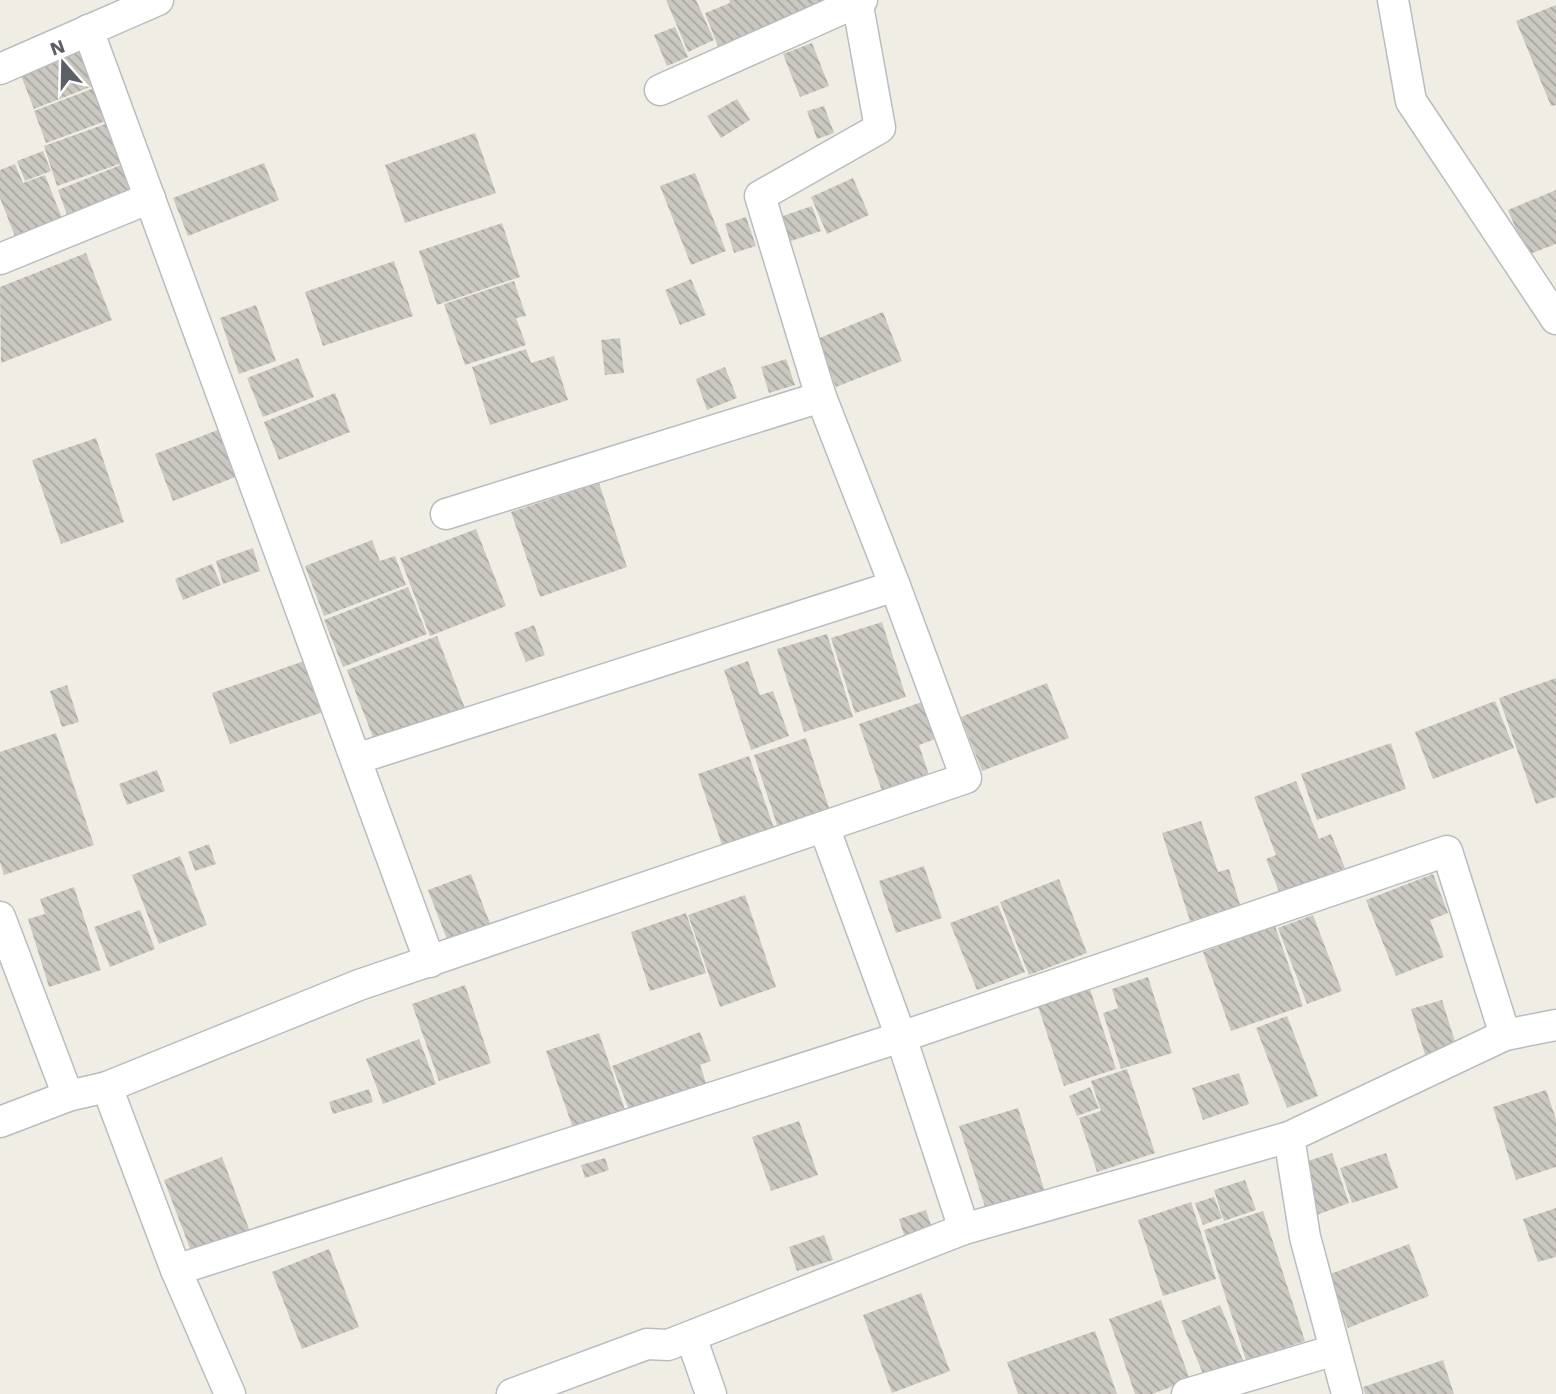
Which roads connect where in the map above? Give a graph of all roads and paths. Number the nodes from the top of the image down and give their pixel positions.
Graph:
1 (158, 0) edge
2 (1393, 0) edge
3 (859, 1) edge
4 (88, 30) junction
5 (2, 61) edge
6 (660, 90) dead end
7 (150, 198) junction
8 (0, 259) edge
9 (1556, 319) edge
10 (821, 397) junction
11 (446, 514) dead end
12 (895, 586) junction
13 (356, 759) junction
14 (824, 827) junction
15 (0, 918) edge
16 (430, 962) junction
17 (1556, 1025) edge
18 (1505, 1034) junction
19 (901, 1037) junction
20 (107, 1087) junction
21 (68, 1096) junction
22 (0, 1122) edge
23 (1289, 1137) junction
24 (964, 1229) junction
25 (176, 1269) junction
26 (691, 1336) junction
27 (1335, 1350) junction
28 (230, 1394) edge
29 (512, 1394) edge
30 (711, 1394) edge
31 (1187, 1394) edge
32 (1347, 1394) edge

1 - 4 street
2 - 9 street
3 - 6 street
3 - 10 street
4 - 5 street
4 - 7 street
7 - 8 street
7 - 13 street
10 - 11 street
10 - 12 street
12 - 13 street
12 - 14 street
13 - 16 street
14 - 16 street
14 - 19 street
15 - 21 street
16 - 20 street
17 - 18 street
18 - 19 street
18 - 23 street
19 - 24 street
19 - 25 street
20 - 21 street
20 - 25 street
21 - 22 street
23 - 24 street
23 - 27 street
24 - 26 street
25 - 28 street
26 - 29 street
26 - 30 street
27 - 31 street
27 - 32 street

